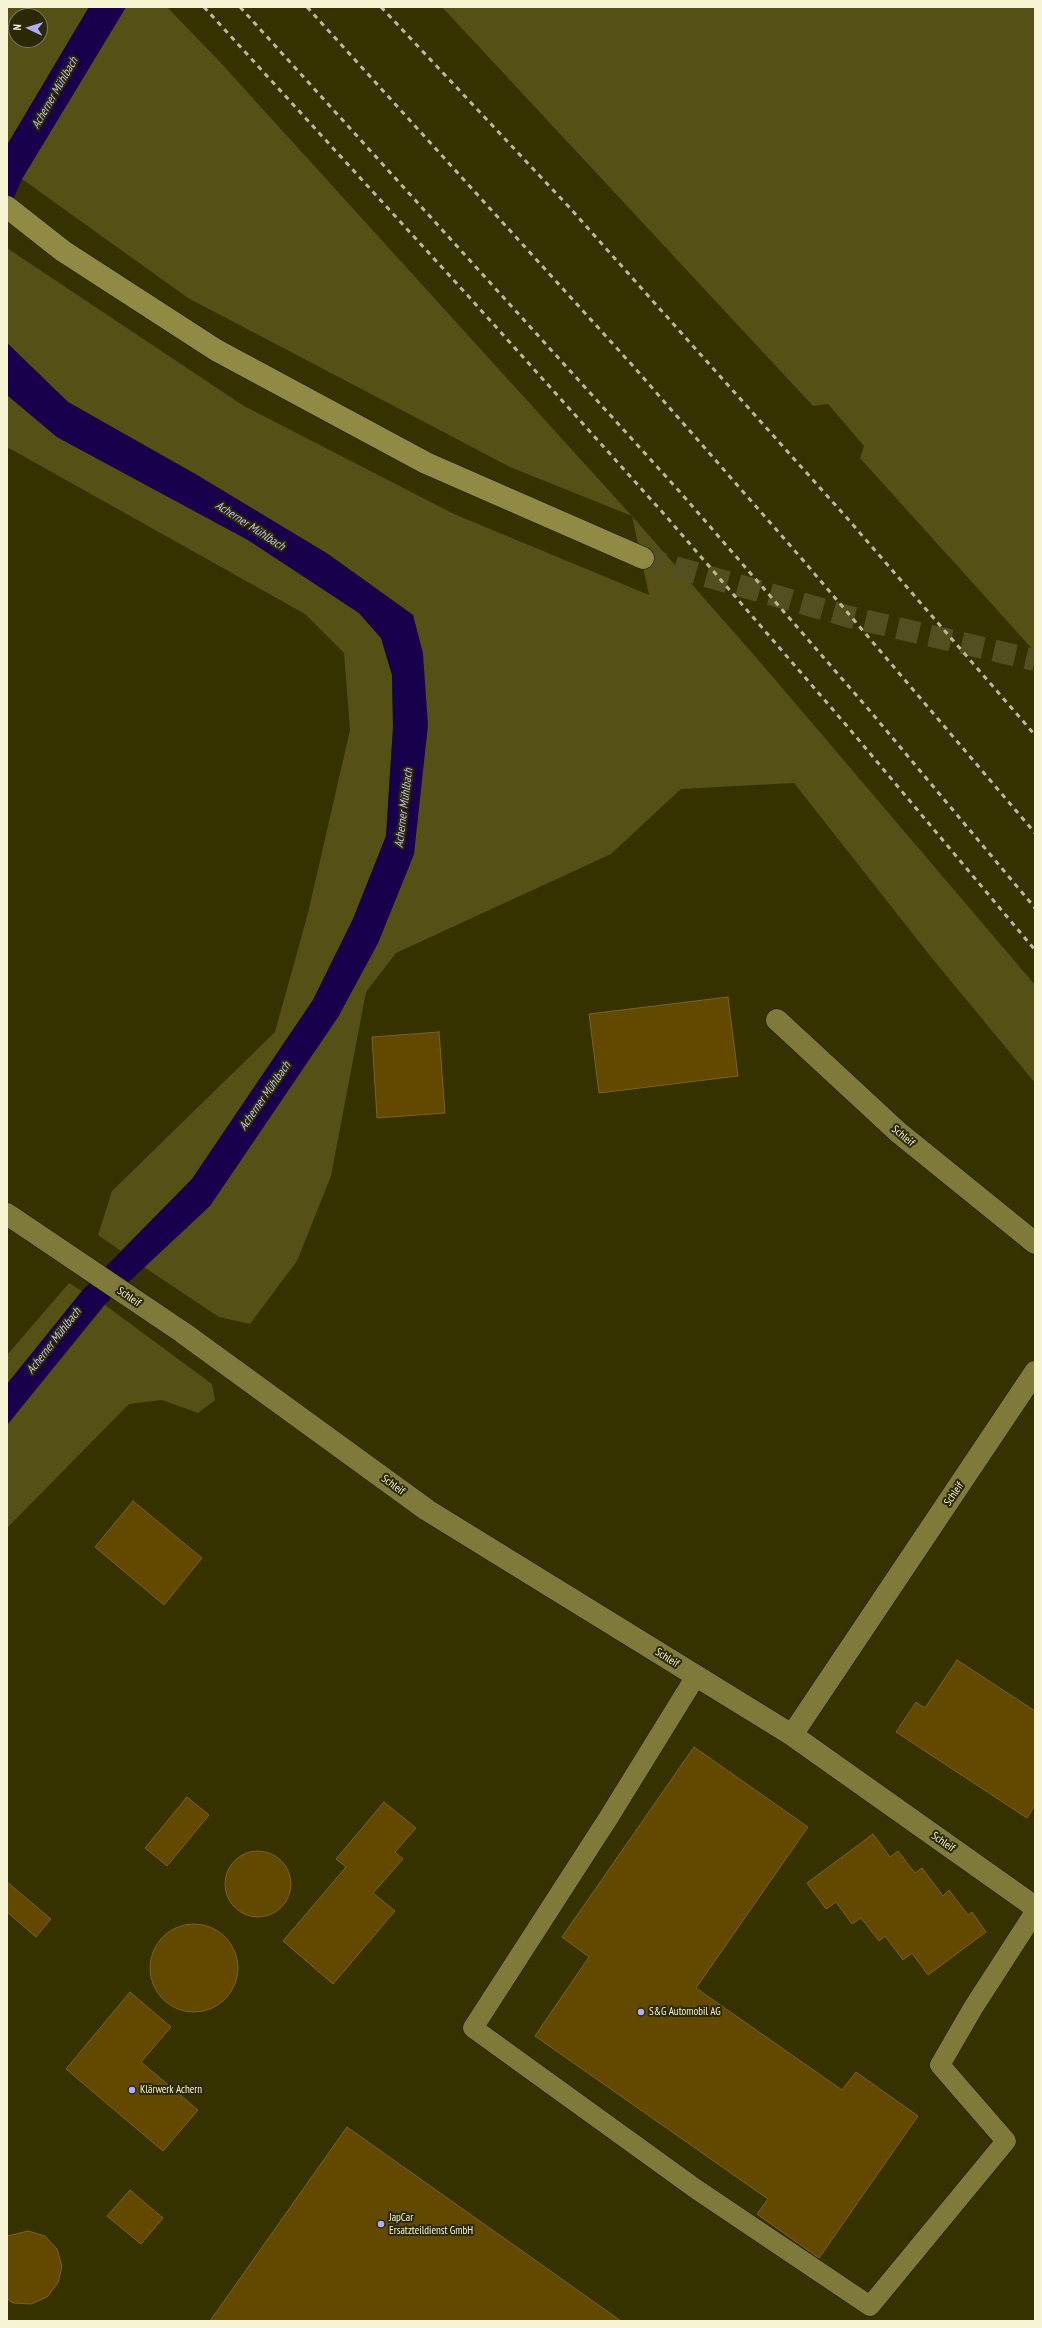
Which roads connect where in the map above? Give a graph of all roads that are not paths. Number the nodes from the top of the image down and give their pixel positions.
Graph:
1 (7, 208) edge
2 (643, 558) tunnel mouth
3 (778, 1020) dead end
4 (7, 1214) edge
5 (1035, 1243) edge
6 (1035, 1372) edge
7 (696, 1676) junction
8 (792, 1735) junction
9 (1035, 1907) edge
10 (1035, 1912) edge

1 - 2 main road
3 - 5 street, Schleif
4 - 7 street, Schleif
6 - 8 street, Schleif
7 - 8 street, Schleif
7 - 10 lane
8 - 9 street, Schleif

